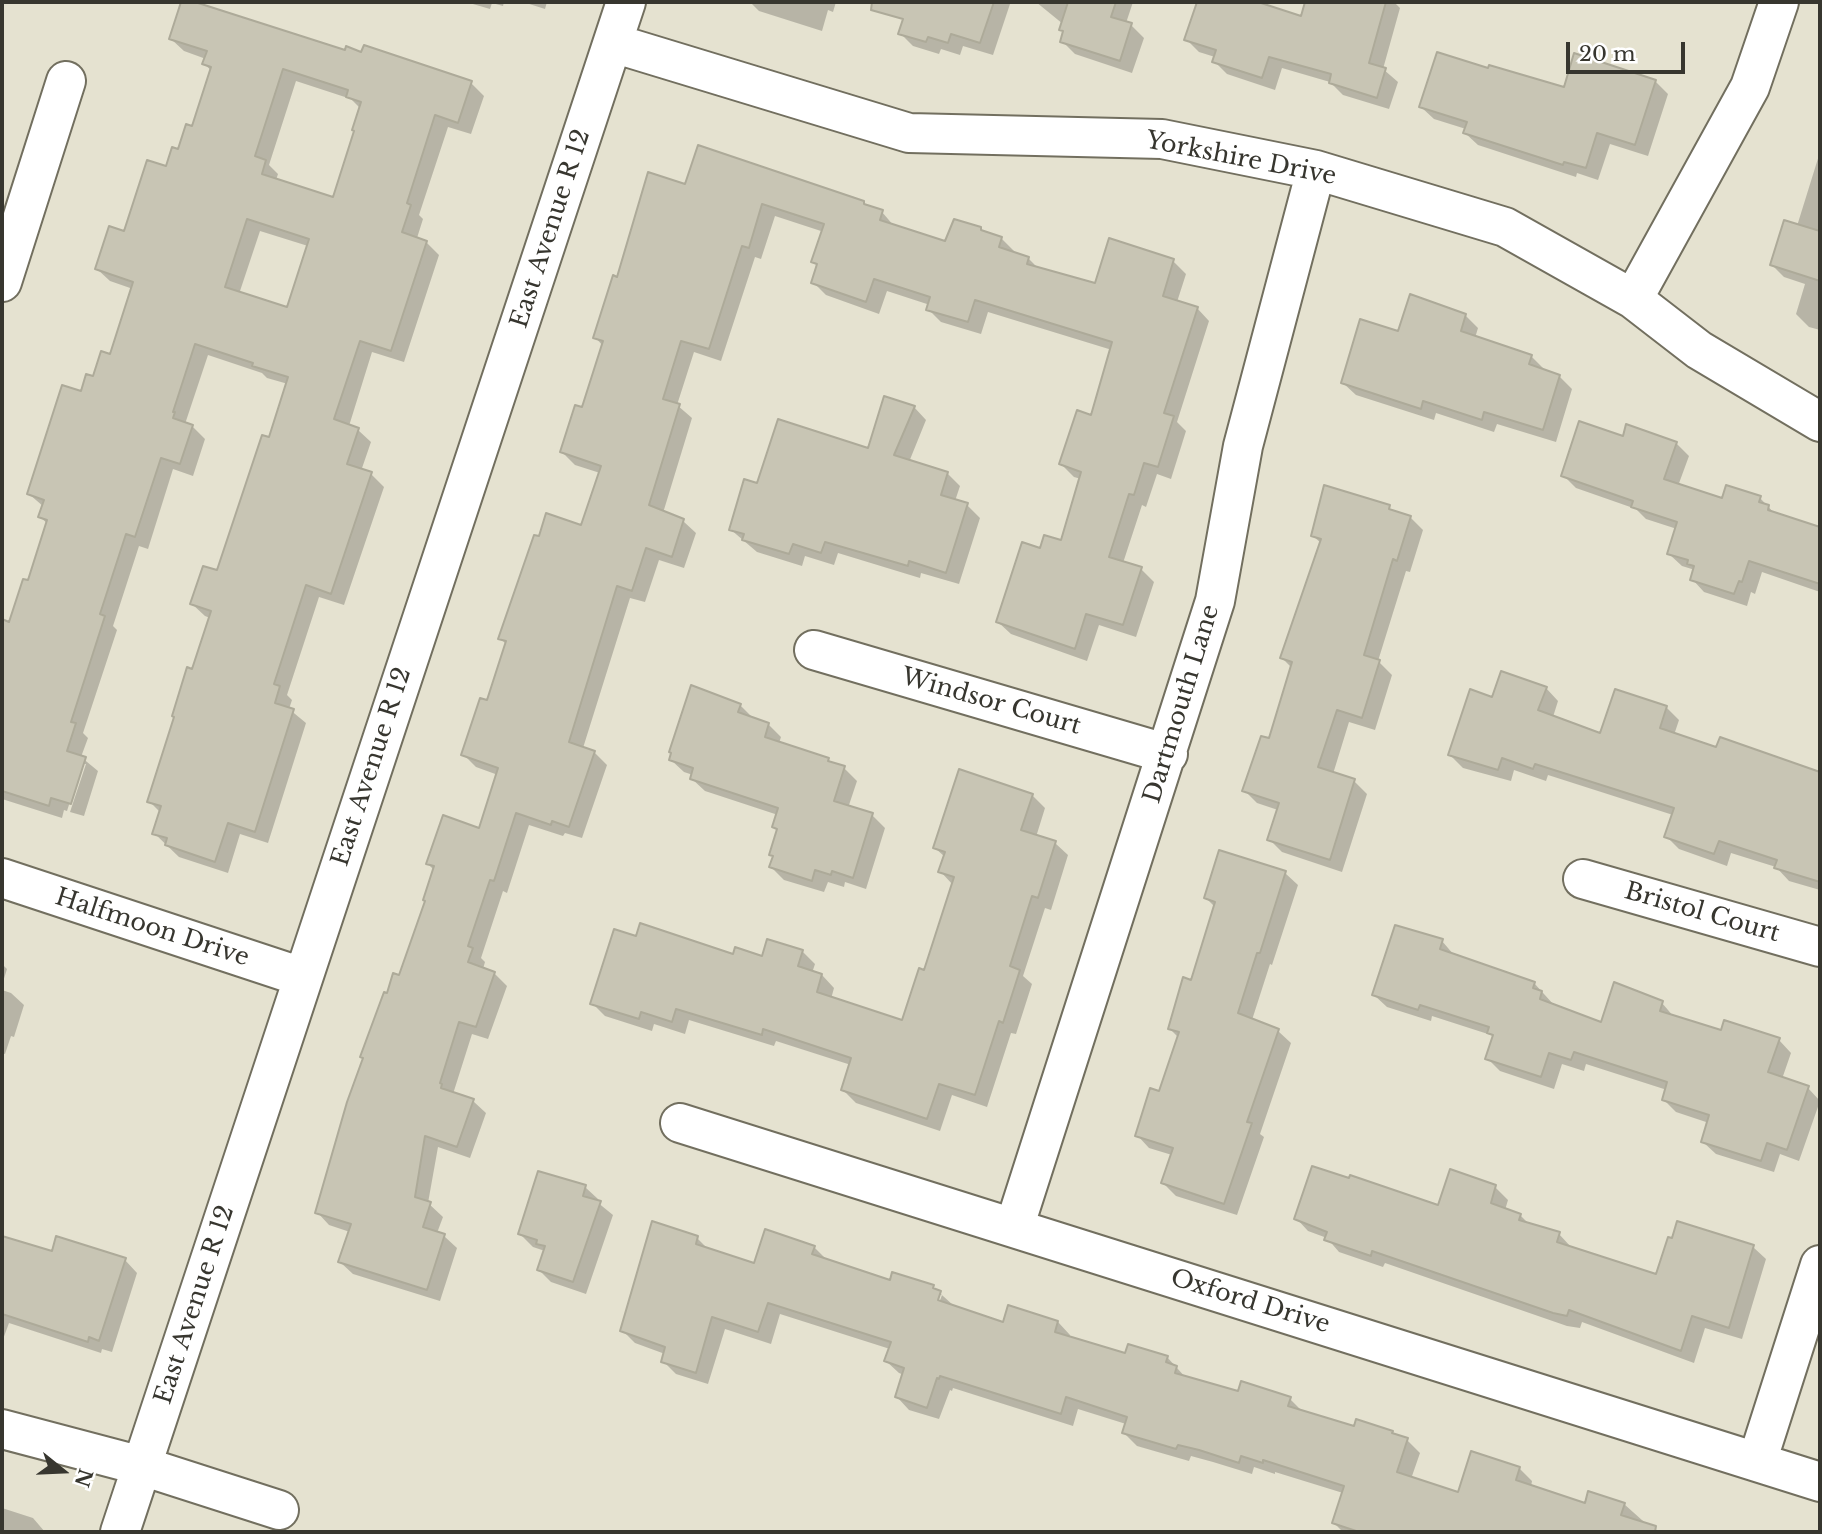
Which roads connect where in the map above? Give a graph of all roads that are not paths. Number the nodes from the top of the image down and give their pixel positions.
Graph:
1 (626, 2) edge
2 (1779, 2) edge
3 (613, 43) junction
4 (66, 81) dead end
5 (1315, 170) junction
6 (2, 282) edge
7 (1633, 299) junction
8 (1820, 422) edge
9 (814, 650) dead end
10 (1168, 754) junction
11 (2, 878) edge
12 (1583, 879) dead end
13 (1820, 947) edge
14 (302, 977) junction
15 (680, 1123) dead end
16 (1014, 1228) junction
17 (1820, 1265) edge
18 (2, 1429) edge
19 (1757, 1462) junction
20 (142, 1466) junction
21 (1820, 1482) edge
22 (279, 1510) dead end
23 (120, 1532) edge

1 - 3 street, East Avenue R 12
2 - 7 street
3 - 5 street, Yorkshire Drive
3 - 14 street, East Avenue R 12
4 - 6 street
5 - 7 street, Yorkshire Drive
5 - 10 street, Dartmouth Lane
7 - 8 street, Yorkshire Drive
9 - 10 street, Windsor Court
10 - 16 street, Dartmouth Lane
11 - 14 street, Halfmoon Drive
12 - 13 street, Bristol Court
14 - 20 street, East Avenue R 12
15 - 16 street, Oxford Drive
16 - 19 street, Oxford Drive
17 - 19 street
18 - 20 street
19 - 21 street, Oxford Drive
20 - 22 street
20 - 23 street, East Avenue R 12

